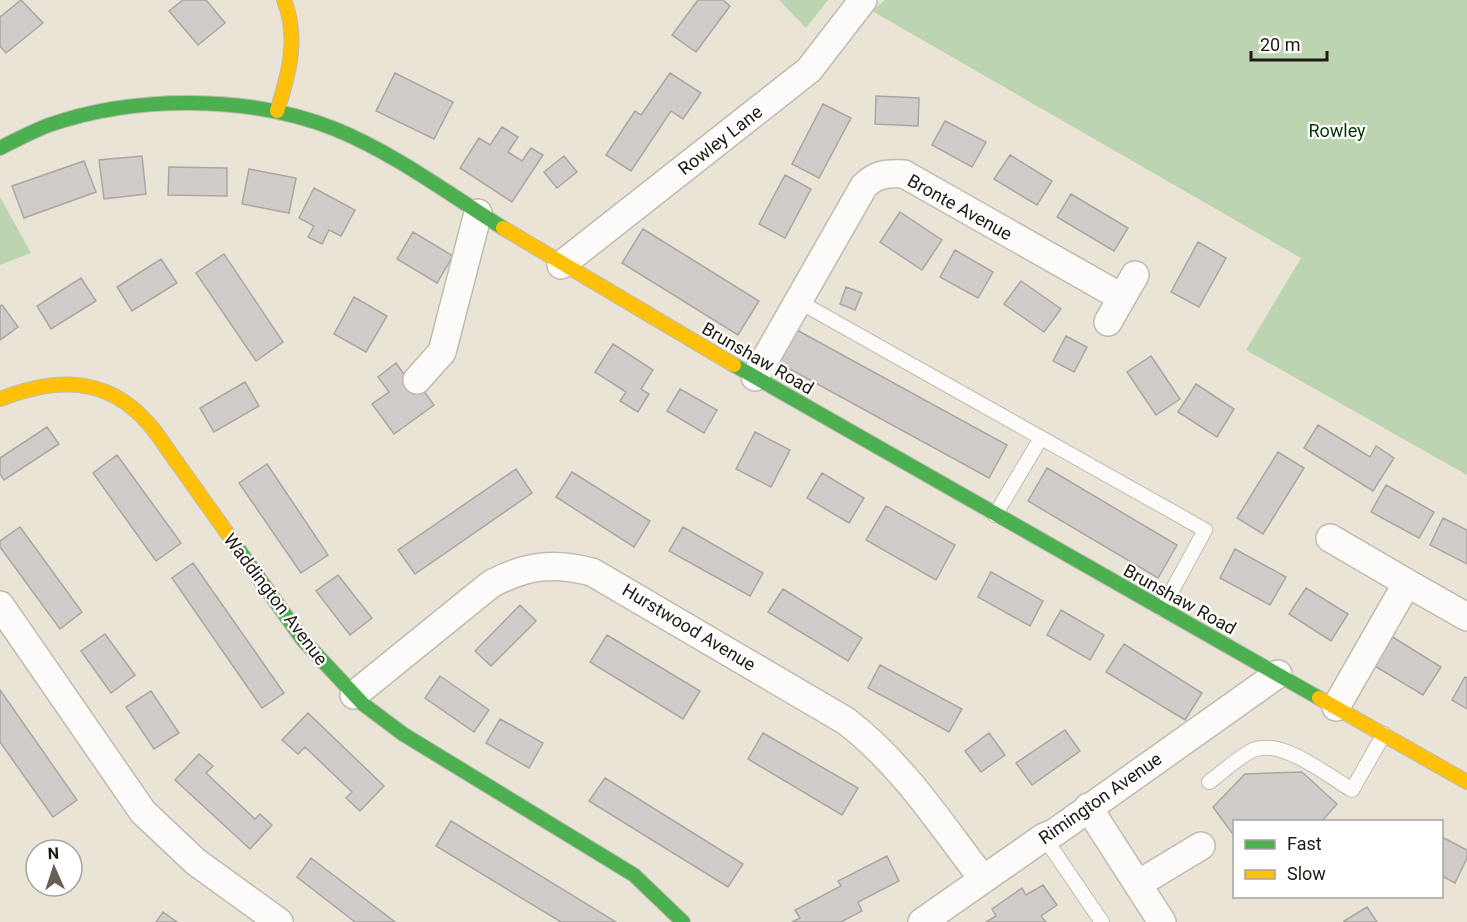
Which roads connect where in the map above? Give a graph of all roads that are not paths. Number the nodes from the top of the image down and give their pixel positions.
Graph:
1 (284, 0) edge
2 (863, 0) edge
3 (277, 111) junction
4 (0, 148) edge
5 (478, 213) junction
6 (561, 265) junction
7 (798, 301) junction
8 (1108, 322) dead end
9 (755, 377) junction
10 (417, 380) dead end
11 (0, 399) edge
12 (1041, 438) junction
13 (995, 515) junction
14 (1330, 538) dead end
15 (1407, 583) junction
16 (0, 605) edge
17 (1162, 609) junction
18 (1467, 617) edge
19 (1278, 674) junction
20 (354, 695) junction
21 (1336, 707) junction
22 (1384, 734) junction
23 (1209, 782) dead end
24 (1467, 782) edge
25 (1088, 807) junction
26 (1044, 837) junction
27 (1201, 846) dead end
28 (983, 879) junction
29 (1138, 884) junction
30 (279, 922) edge
31 (683, 922) edge
32 (922, 922) edge
33 (1102, 922) edge
34 (1162, 922) edge

1 - 3 street
2 - 6 street, Rowley Lane
3 - 4 street, Brunshaw Road
3 - 5 street, Brunshaw Road
5 - 6 street, Brunshaw Road
5 - 10 street
6 - 9 street, Brunshaw Road
7 - 8 street, Bronte Avenue
7 - 9 street, Bronte Avenue
7 - 12 lane
9 - 13 street, Brunshaw Road
11 - 20 street, Waddington Avenue
12 - 13 lane
12 - 17 lane
13 - 17 street, Brunshaw Road
14 - 15 street
15 - 18 street
15 - 21 street
16 - 30 street
17 - 19 street, Brunshaw Road
19 - 21 street, Brunshaw Road
19 - 25 street, Rimington Avenue
20 - 28 street, Hurstwood Avenue
20 - 31 street, Waddington Avenue
21 - 22 street, Brunshaw Road
22 - 23 lane
22 - 24 street, Brunshaw Road
25 - 26 street, Rimington Avenue
25 - 29 street
26 - 28 street, Rimington Avenue
26 - 33 lane
27 - 29 street
28 - 32 street, Rimington Avenue
29 - 34 street

